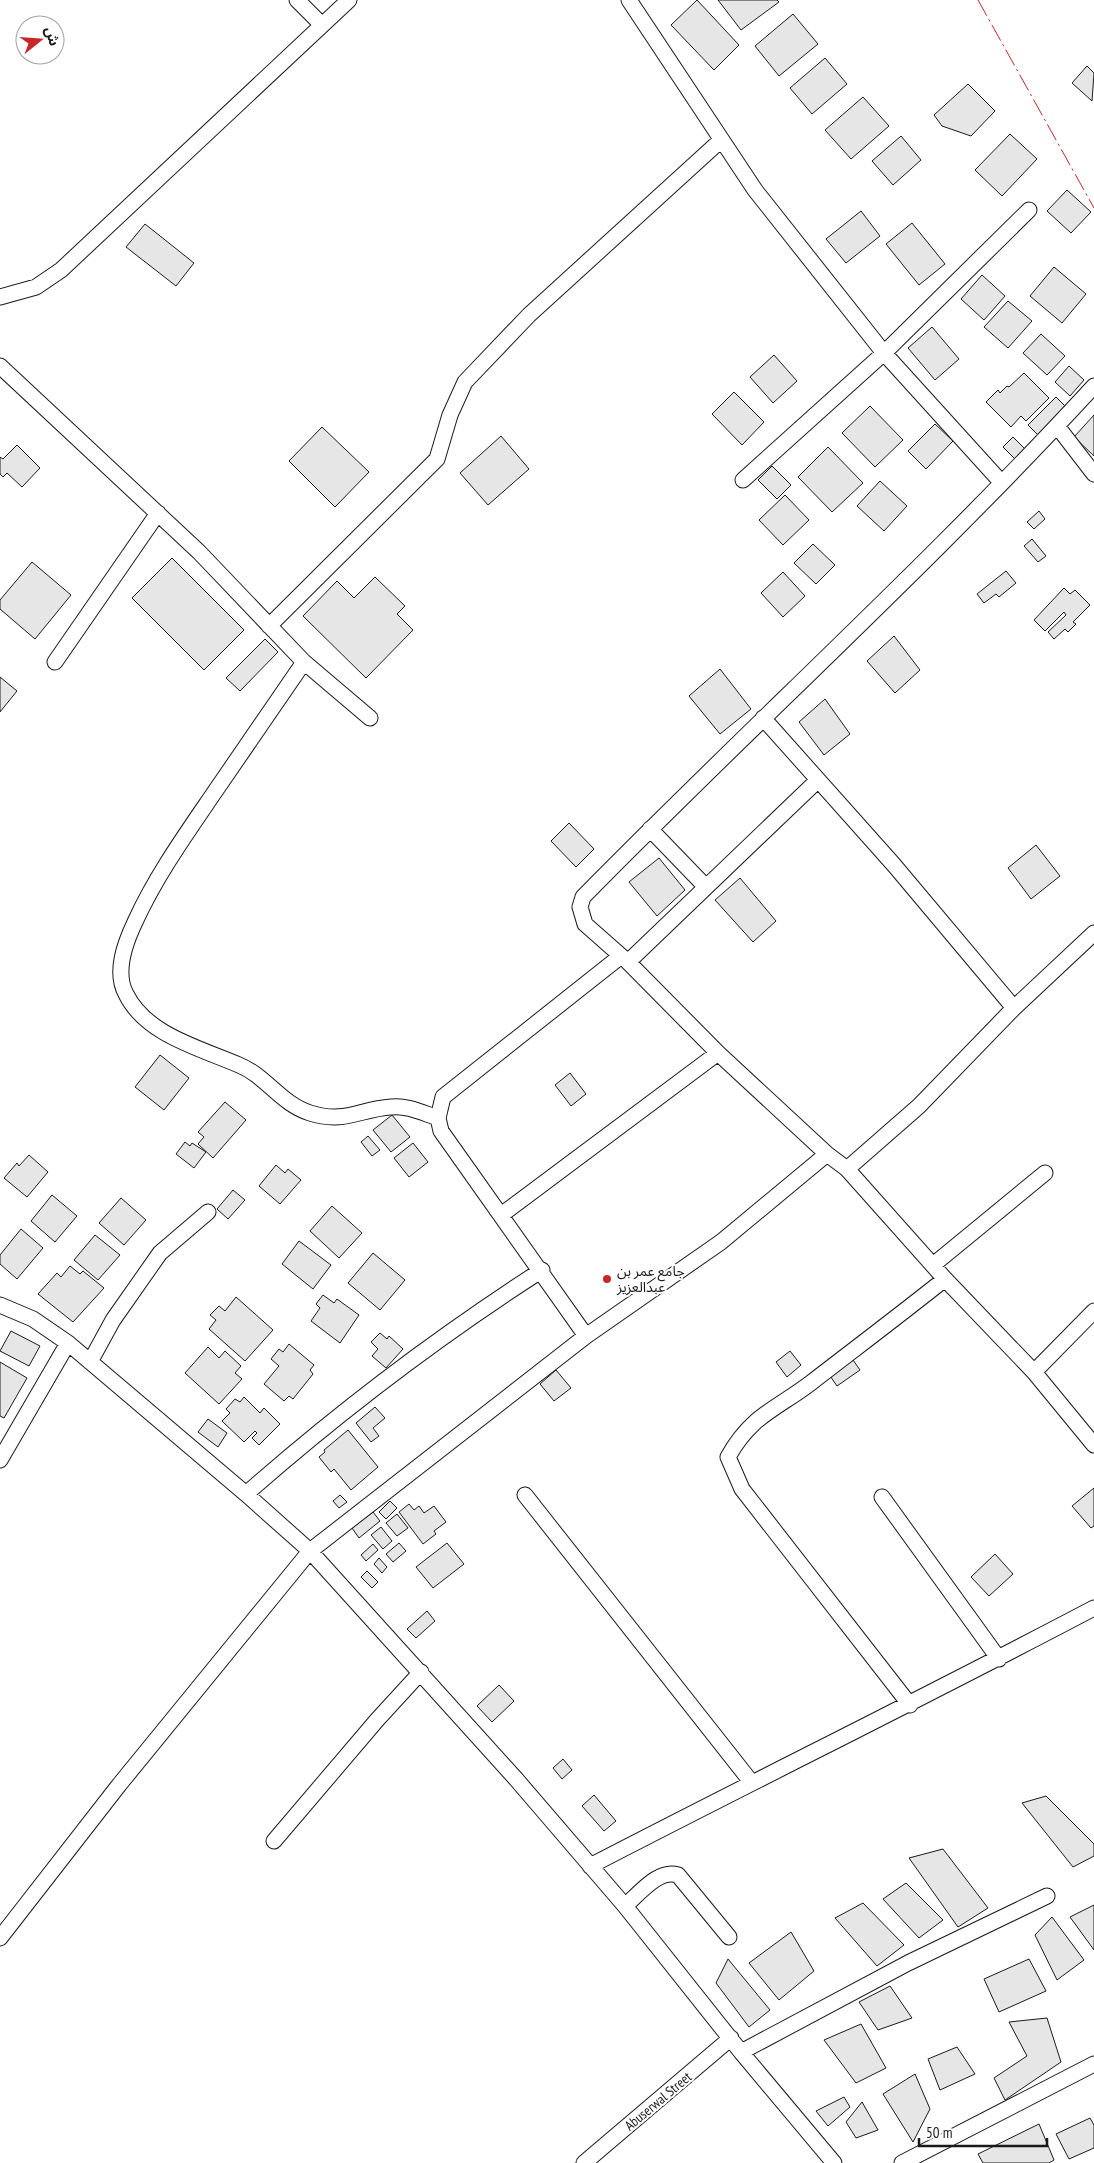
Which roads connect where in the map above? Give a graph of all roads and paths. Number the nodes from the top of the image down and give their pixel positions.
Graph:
1 (297, 0) edge
2 (349, 0) edge
3 (629, 0) edge
4 (322, 25) junction
5 (720, 141) junction
6 (1030, 210) dead end
7 (0, 297) edge
8 (884, 354) junction
9 (0, 366) edge
10 (1094, 386) edge
11 (1057, 426) junction
12 (1094, 474) edge
13 (744, 480) dead end
14 (1001, 482) junction
15 (158, 513) junction
16 (270, 626) junction
17 (55, 662) dead end
18 (304, 662) junction
19 (370, 718) dead end
20 (763, 718) junction
21 (818, 780) junction
22 (650, 829) junction
23 (706, 887) junction
24 (1094, 933) edge
25 (624, 959) junction
26 (1014, 1008) junction
27 (718, 1053) junction
28 (438, 1118) junction
29 (827, 1154) junction
30 (847, 1169) junction
31 (1045, 1173) dead end
32 (208, 1212) dead end
33 (501, 1215) junction
34 (933, 1265) junction
35 (542, 1270) junction
36 (945, 1279) junction
37 (0, 1305) edge
38 (1094, 1311) edge
39 (586, 1336) junction
40 (68, 1343) junction
41 (90, 1362) junction
42 (1034, 1372) junction
43 (1094, 1446) edge
44 (0, 1460) edge
45 (246, 1494) junction
46 (525, 1495) dead end
47 (882, 1497) dead end
48 (310, 1551) junction
49 (1094, 1608) edge
50 (998, 1658) junction
51 (421, 1672) junction
52 (910, 1705) junction
53 (752, 1783) junction
54 (274, 1841) dead end
55 (590, 1866) junction
56 (1047, 1896) dead end
57 (625, 1906) junction
58 (729, 1937) dead end
59 (0, 1938) edge
60 (731, 2038) junction
61 (741, 2052) junction
62 (1094, 2064) edge
63 (584, 2163) edge
64 (834, 2163) edge
65 (902, 2163) edge

1 - 4 street
2 - 4 street
3 - 5 street
4 - 7 street
5 - 8 street
5 - 16 street
6 - 8 street
8 - 13 street
8 - 14 street
9 - 15 street
10 - 11 street
11 - 12 street
11 - 14 street
14 - 20 street
15 - 16 street
15 - 17 street
16 - 18 street
18 - 19 street
18 - 28 street
20 - 21 street
20 - 22 street
21 - 23 street
21 - 26 street
22 - 23 street
22 - 25 street
23 - 25 street
24 - 26 street
25 - 27 street
25 - 28 street
26 - 30 street
27 - 29 street
27 - 33 street
28 - 33 street
29 - 30 street
29 - 39 street
30 - 34 street
31 - 34 street
32 - 41 street
33 - 35 street
34 - 36 street
35 - 39 street
35 - 45 street
36 - 42 street
36 - 52 street
37 - 40 street
38 - 42 street
39 - 48 street
40 - 41 street
40 - 44 street
41 - 45 street
42 - 43 street
45 - 48 street
46 - 53 street
47 - 50 street
48 - 51 street
48 - 59 street
49 - 50 street
50 - 52 street
51 - 54 street
51 - 55 street
52 - 53 street
53 - 55 street
55 - 57 street
56 - 61 street
57 - 58 street
57 - 60 street
60 - 61 street
60 - 63 street, Abuserwal Street
61 - 64 street
62 - 65 street

